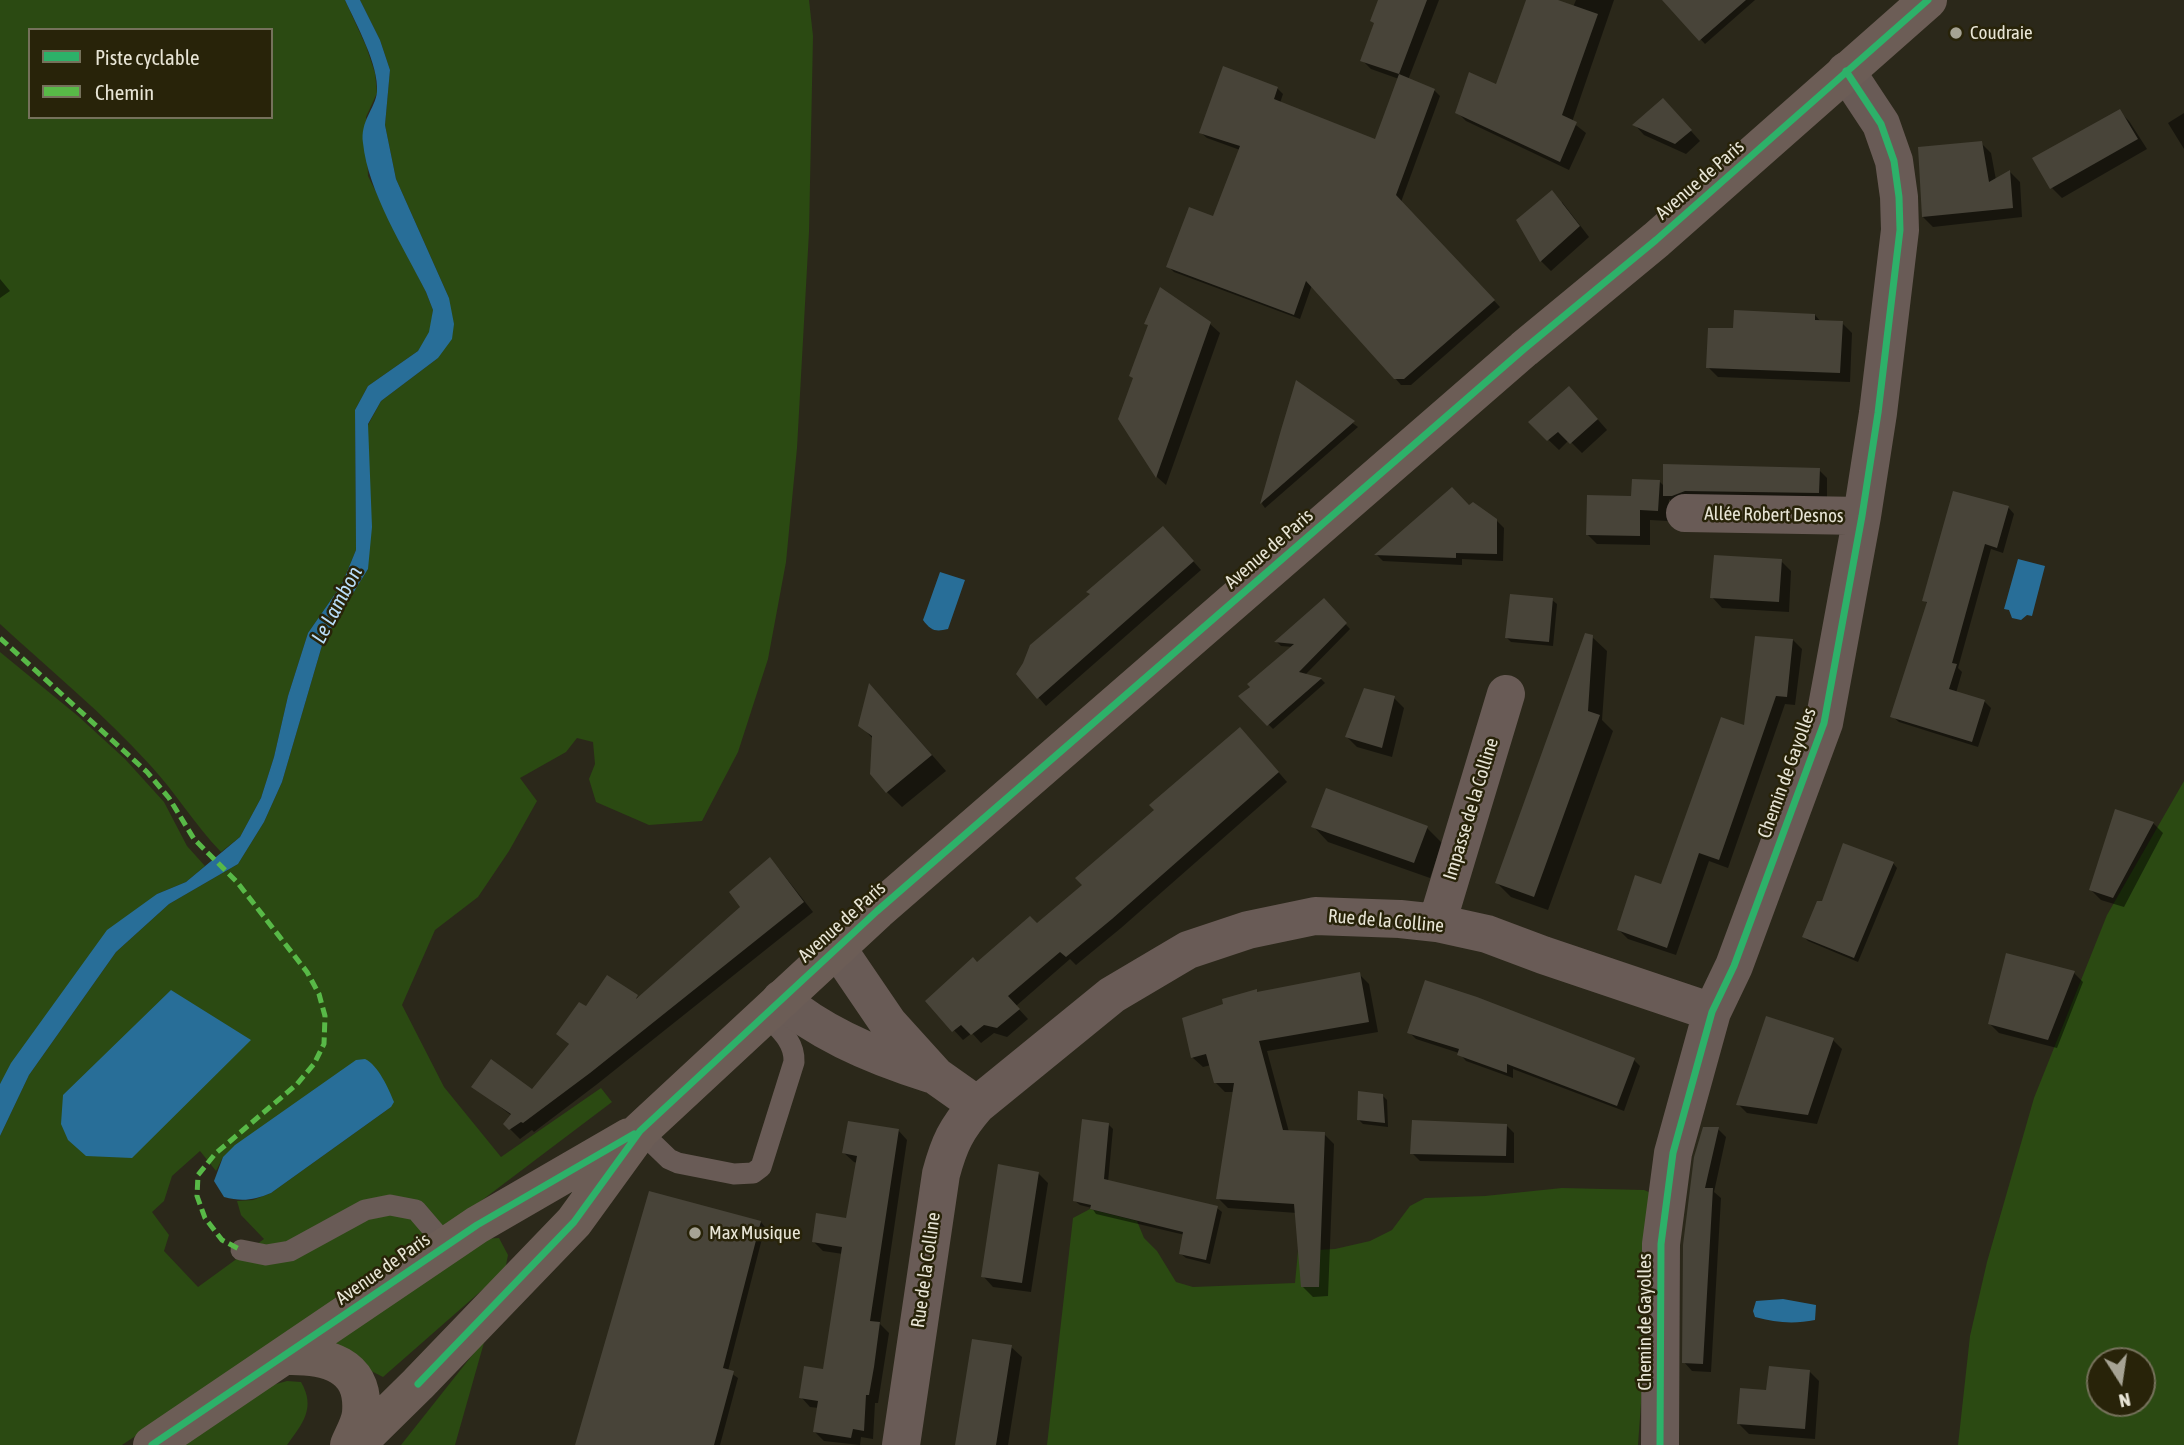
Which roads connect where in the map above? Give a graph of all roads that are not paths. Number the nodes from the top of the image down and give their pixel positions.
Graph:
1 (1928, 0) edge
2 (1846, 71) junction
3 (1685, 513) dead end
4 (1862, 516) junction
5 (1506, 694) dead end
6 (1437, 923) junction
7 (837, 948) junction
8 (773, 1007) junction
9 (1712, 1012) junction
10 (936, 1076) junction
11 (977, 1105) junction
12 (640, 1131) junction
13 (446, 1245) junction
14 (241, 1250) dead end
15 (286, 1356) junction
16 (418, 1384) junction
17 (152, 1445) edge
18 (349, 1445) edge
19 (356, 1445) edge
20 (386, 1445) edge
21 (901, 1445) edge
22 (1660, 1445) edge

1 - 2 main road, Avenue de Paris
2 - 4 street, Chemin de Gayolles
2 - 7 main road, Avenue de Paris
3 - 4 street, Allée Robert Desnos
4 - 9 street, Chemin de Gayolles
5 - 6 street, Impasse de la Colline
6 - 9 street, Rue de la Colline
6 - 11 street, Rue de la Colline
7 - 8 main road, Avenue de Paris
7 - 10 street
8 - 10 street
8 - 12 main road, Avenue de Paris
8 - 12 lane
9 - 22 street, Chemin de Gayolles
10 - 11 street
11 - 21 street, Rue de la Colline
12 - 13 main road, Avenue de Paris
12 - 16 main road, Avenue de Paris
13 - 14 lane
13 - 15 main road, Avenue de Paris
15 - 17 main road, Avenue de Paris
15 - 18 main road
16 - 19 main road, Avenue de Paris
16 - 20 main road

